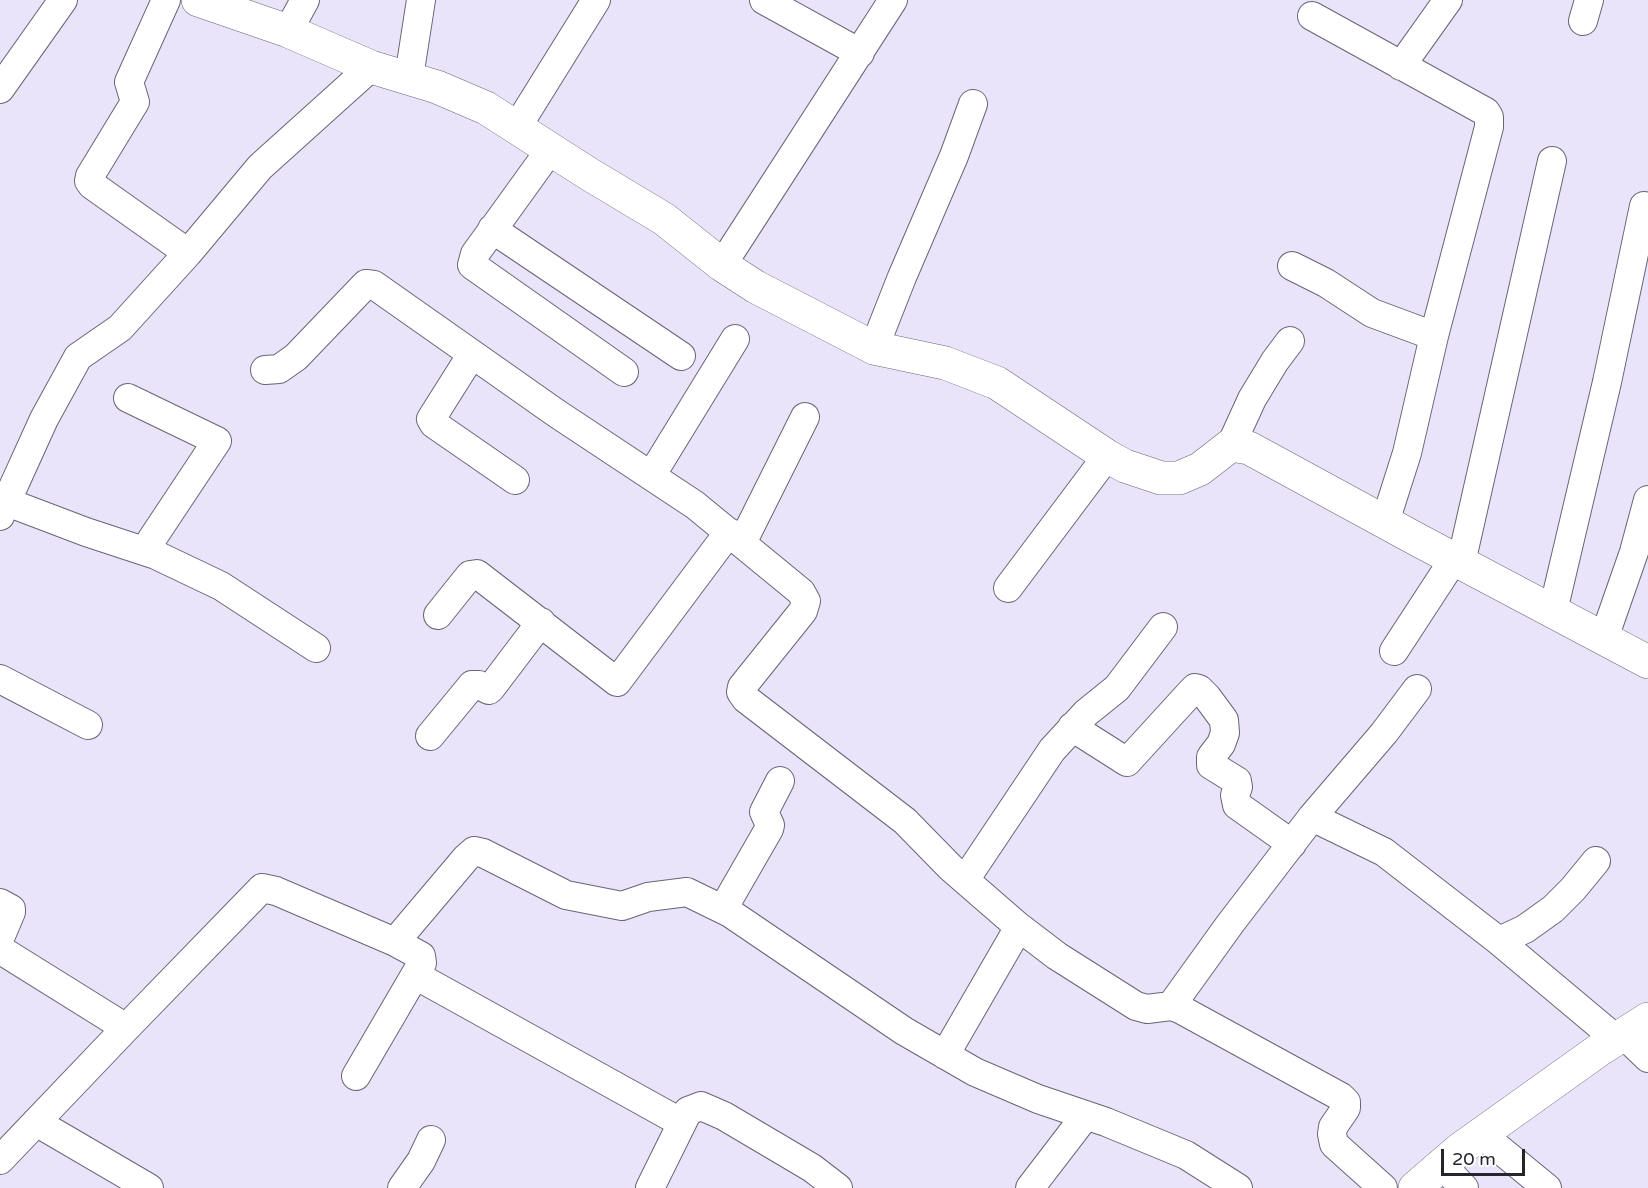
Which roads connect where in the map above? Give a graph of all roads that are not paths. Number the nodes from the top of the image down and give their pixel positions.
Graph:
1 (63, 0) edge
2 (166, 0) edge
3 (198, 0) edge
4 (305, 0) edge
5 (421, 0) edge
6 (596, 0) edge
7 (892, 0) edge
8 (1448, 0) edge
9 (767, 1) edge
10 (1312, 16) dead end
11 (288, 31) junction
12 (860, 53) junction
13 (1401, 66) junction
14 (370, 67) junction
15 (409, 77) junction
16 (0, 88) edge
17 (973, 104) dead end
18 (517, 127) junction
19 (550, 150) junction
20 (1552, 161) dead end
21 (1644, 206) dead end
22 (492, 230) junction
23 (188, 253) junction
24 (722, 265) junction
25 (1292, 266) dead end
26 (1434, 336) junction
27 (735, 339) dead end
28 (1290, 341) dead end
29 (874, 348) junction
30 (472, 354) junction
31 (681, 356) dead end
32 (265, 370) dead end
33 (624, 372) dead end
34 (128, 398) dead end
35 (805, 417) dead end
36 (1231, 445) junction
37 (1107, 456) junction
38 (651, 476) junction
39 (515, 480) dead end
40 (1648, 500) edge
41 (3, 509) edge
42 (1385, 522) junction
43 (735, 538) junction
44 (144, 551) junction
45 (1457, 561) junction
46 (1008, 588) dead end
47 (1553, 611) junction
48 (438, 615) dead end
49 (541, 622) junction
50 (1163, 627) dead end
51 (1604, 638) junction
52 (316, 648) dead end
53 (1394, 651) dead end
54 (1648, 662) edge
55 (2, 685) edge
56 (1417, 689) dead end
57 (88, 725) dead end
58 (1072, 727) junction
59 (430, 736) dead end
60 (780, 781) dead end
61 (1312, 817) junction
62 (1292, 844) junction
63 (1596, 861) dead end
64 (965, 880) junction
65 (0, 903) edge
66 (723, 909) junction
67 (1019, 927) junction
68 (0, 938) edge
69 (1499, 941) junction
70 (395, 942) junction
71 (0, 947) edge
72 (415, 975) junction
73 (1171, 1006) junction
74 (126, 1028) junction
75 (1629, 1031) edge
76 (945, 1055) junction
77 (1648, 1058) edge
78 (356, 1076) dead end
79 (1086, 1115) junction
80 (36, 1122) junction
81 (682, 1123) junction
82 (1481, 1134) junction
83 (431, 1140) dead end
84 (0, 1160) edge
85 (1442, 1165) junction
86 (149, 1188) edge
87 (402, 1188) edge
88 (650, 1188) edge
89 (838, 1188) edge
90 (1030, 1188) edge
91 (1238, 1188) edge
92 (1383, 1188) edge
93 (1415, 1188) edge
94 (1464, 1188) edge
95 (1547, 1188) edge

1 - 16 street
2 - 23 street
3 - 11 street
4 - 11 street
5 - 15 street
6 - 18 street
7 - 12 street
8 - 13 street
9 - 12 street
10 - 13 street
11 - 14 street
12 - 24 street
13 - 26 street
14 - 15 street
14 - 23 street
15 - 18 street
17 - 29 street
18 - 19 street
19 - 22 street
19 - 24 street
20 - 45 street
21 - 47 street
22 - 31 street
22 - 33 street
23 - 41 street
24 - 29 street
25 - 26 street
26 - 42 street
27 - 38 street
28 - 36 street
29 - 37 street
30 - 32 street
30 - 38 street
30 - 39 street
34 - 44 street
35 - 43 street
36 - 37 street
36 - 42 street
37 - 46 street
38 - 43 street
40 - 51 street
41 - 44 street
42 - 45 street
43 - 49 street
43 - 64 street
44 - 52 street
45 - 47 street
45 - 53 street
47 - 51 street
48 - 49 street
49 - 59 street
50 - 58 street
51 - 54 street
55 - 57 street
56 - 61 street
58 - 62 street
58 - 64 street
60 - 66 street
61 - 62 street
61 - 69 street
62 - 73 street
63 - 69 street
64 - 67 street
65 - 68 street
66 - 70 street
66 - 76 street
67 - 73 street
67 - 76 street
69 - 75 street
70 - 72 street
70 - 74 street
71 - 74 street
72 - 78 street
72 - 81 street
73 - 92 street
74 - 80 street
75 - 77 street
75 - 82 street
76 - 79 street
79 - 90 street
79 - 91 street
80 - 84 street
80 - 86 street
81 - 88 street
81 - 89 street
82 - 85 street
82 - 95 street
83 - 87 street
85 - 93 street
85 - 94 street

